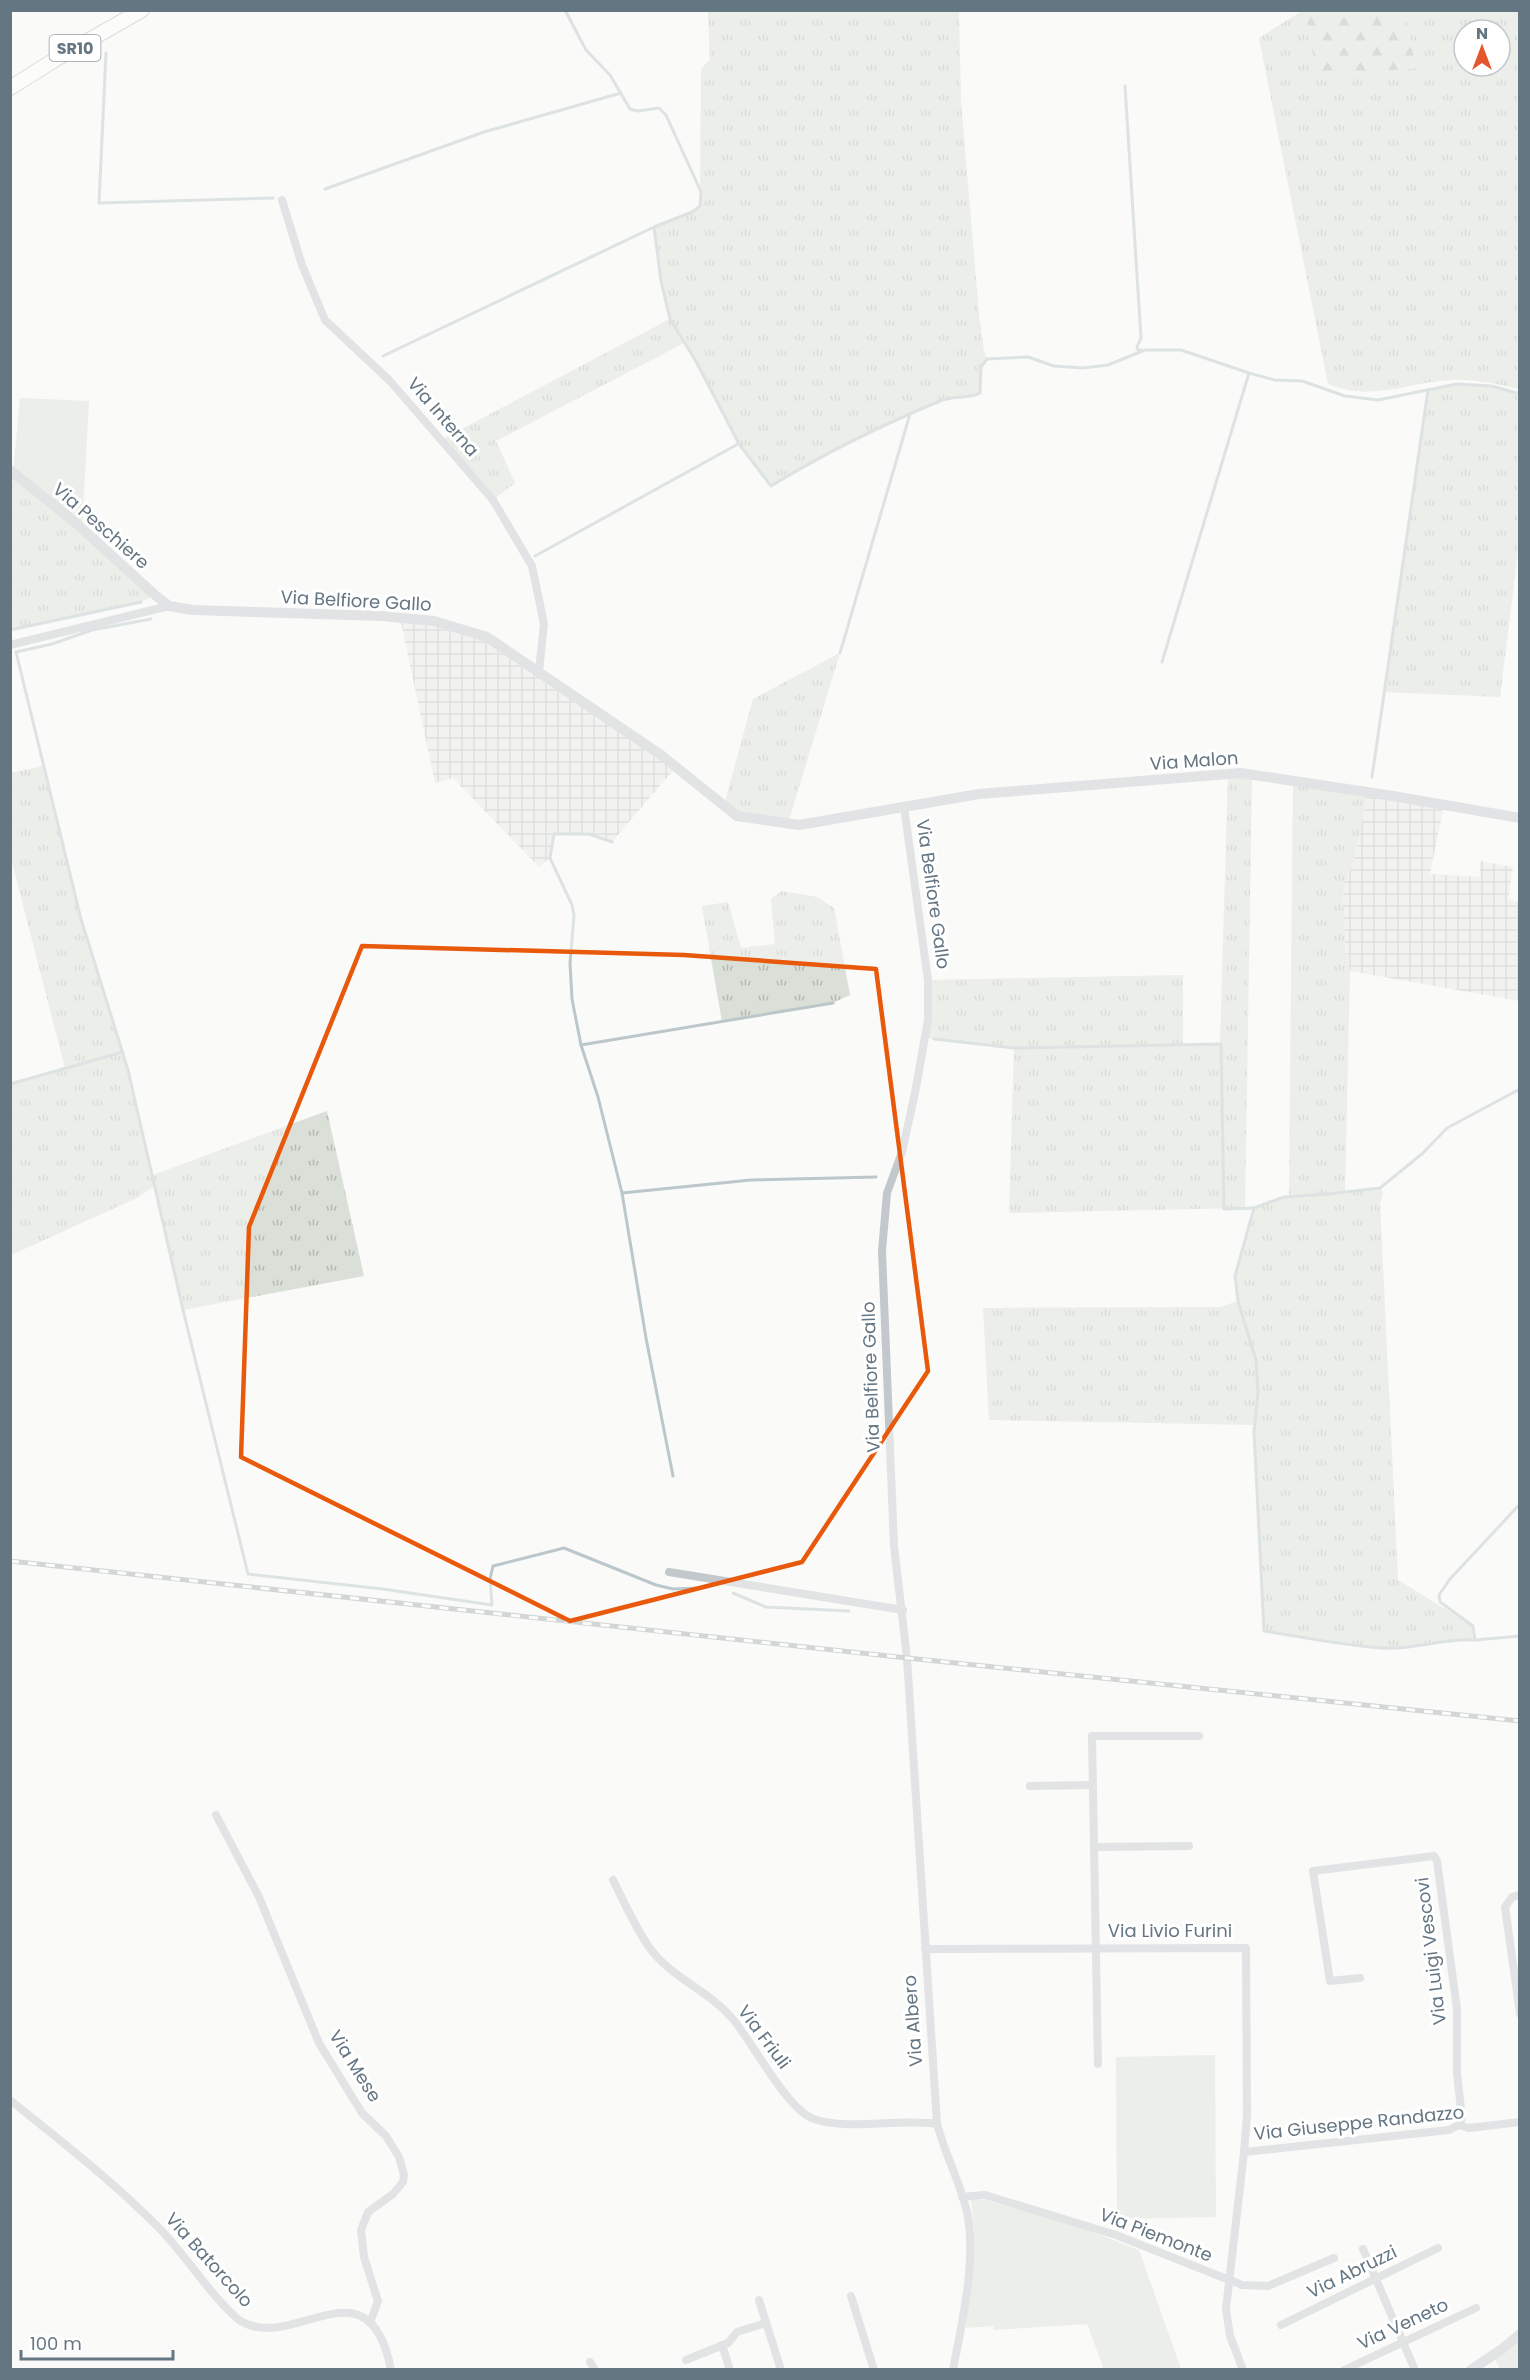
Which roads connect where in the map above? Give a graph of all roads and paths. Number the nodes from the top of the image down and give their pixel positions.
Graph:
1 (142, 10) edge
2 (10, 88) edge
3 (282, 200) dead end
4 (10, 470) edge
5 (169, 606) junction
6 (10, 645) edge
7 (539, 671) junction
8 (904, 807) junction
9 (1520, 818) edge
10 (669, 1572) dead end
11 (903, 1610) junction
12 (907, 1664) joint
13 (1199, 1736) dead end
14 (1093, 1785) junction
15 (1030, 1786) dead end
16 (216, 1815) dead end
17 (1190, 1846) dead end
18 (1095, 1847) junction
19 (613, 1880) dead end
20 (1520, 1895) edge
21 (1097, 1948) junction
22 (925, 1949) junction
23 (1360, 1978) dead end
24 (1517, 1983) edge
25 (1520, 2014) edge
26 (1098, 2064) dead end
27 (10, 2100) edge
28 (1520, 2122) edge
29 (937, 2124) junction
30 (1459, 2125) junction
31 (1244, 2152) junction
32 (962, 2197) junction
33 (1438, 2248) dead end
34 (1363, 2249) dead end
35 (1334, 2258) dead end
36 (1375, 2278) junction
37 (1228, 2281) junction
38 (851, 2296) dead end
39 (759, 2301) dead end
40 (1476, 2308) dead end
41 (370, 2323) junction
42 (766, 2323) junction
43 (1281, 2325) dead end
44 (1520, 2334) edge
45 (1401, 2341) junction
46 (722, 2345) junction
47 (686, 2360) dead end
48 (391, 2370) edge
49 (730, 2370) edge
50 (781, 2370) edge
51 (874, 2370) edge
52 (953, 2370) edge
53 (1243, 2370) edge
54 (1344, 2370) edge
55 (1415, 2370) edge
56 (1471, 2370) edge

1 - 2 main road, SR10
3 - 7 street, Via Interna
4 - 5 street, Via Peschiere
5 - 6 street
5 - 7 street, Via Belfiore Gallo
7 - 8 street, Via Belfiore Gallo
8 - 9 street, Via Malon
8 - 11 street, Via Belfiore Gallo
10 - 11 street
11 - 12 street, Via Belfiore Gallo
12 - 22 street, Via Albero
13 - 14 street
14 - 15 street
14 - 18 street
16 - 41 street, Via Mese
17 - 18 street
18 - 21 street
19 - 29 street, Via Friuli
20 - 24 street
21 - 22 street, Via Livio Furini
21 - 26 street
21 - 31 street, Via Livio Furini
22 - 29 street, Via Albero
23 - 30 street, Via Luigi Vescovi
24 - 25 street
27 - 41 street, Via Batorcolo
28 - 30 street, Via Giuseppe Randazzo
29 - 32 street, Via Albero
30 - 31 street, Via Giuseppe Randazzo
31 - 37 street, Via Giuseppe Randazzo
32 - 37 street, Via Piemonte
32 - 52 street, Via Albero
33 - 36 street, Via Abruzzi
34 - 36 street
35 - 37 street, Via Piemonte
36 - 43 street, Via Abruzzi
36 - 45 street
37 - 53 street, Via Giuseppe Randazzo
38 - 51 street
39 - 42 street
40 - 45 street, Via Veneto
41 - 48 street
42 - 46 street
42 - 50 street
44 - 56 street
45 - 54 street, Via Veneto
45 - 55 street
46 - 47 street
46 - 49 street

